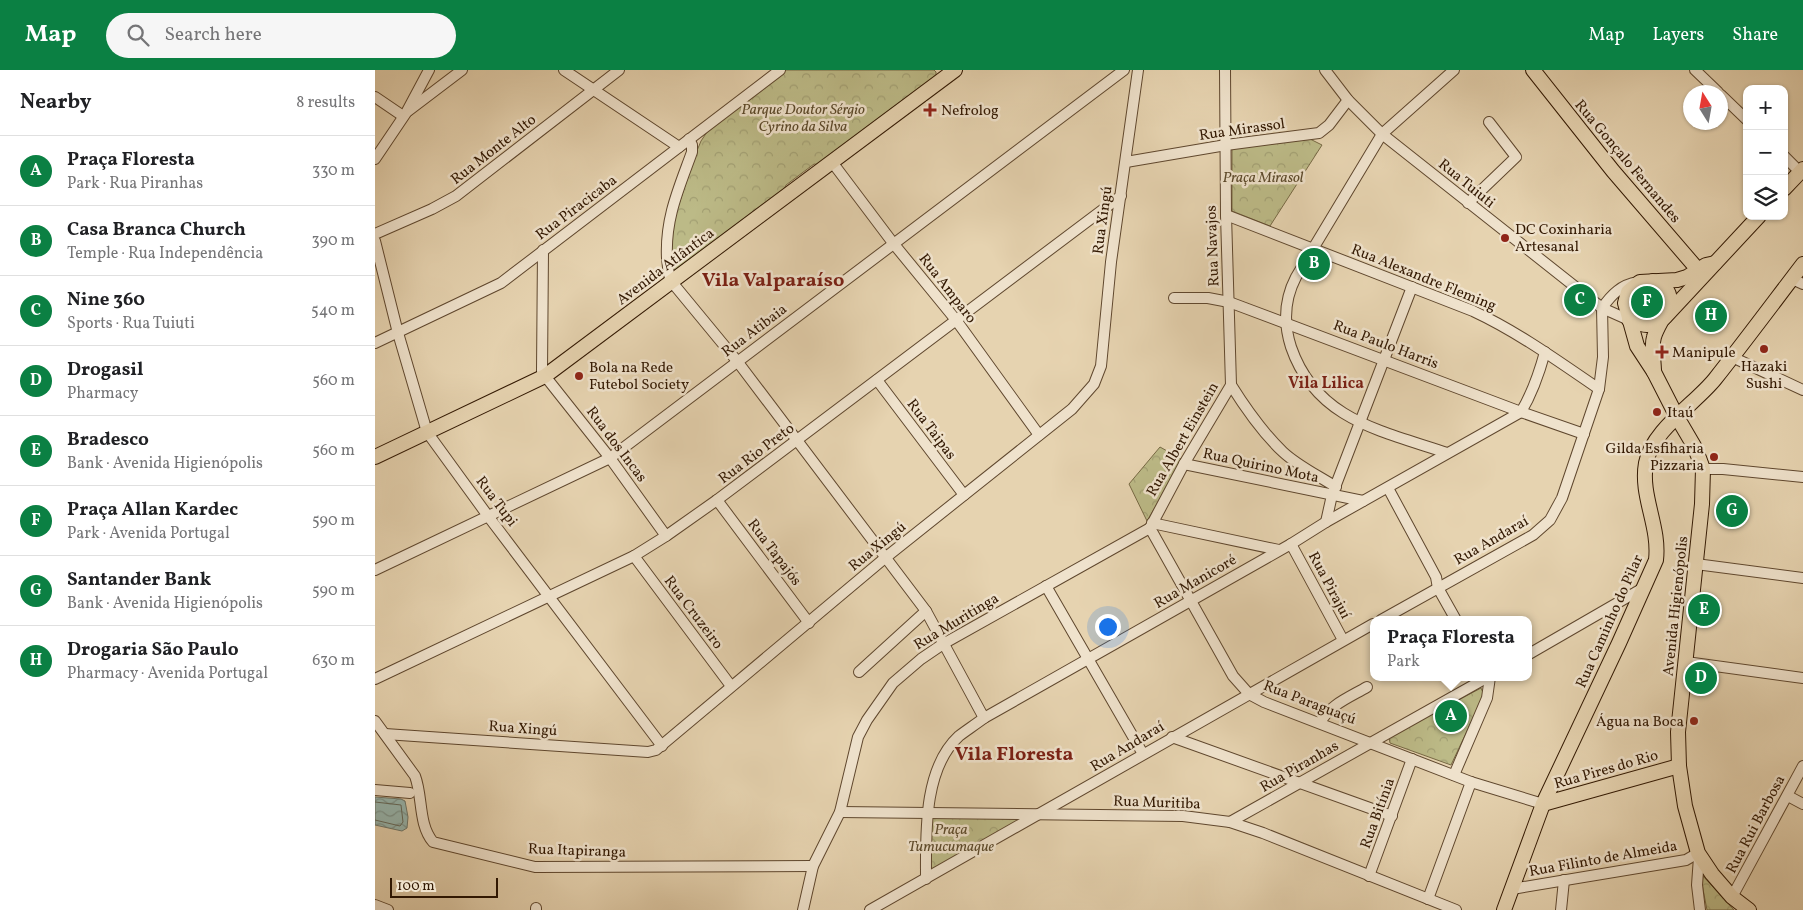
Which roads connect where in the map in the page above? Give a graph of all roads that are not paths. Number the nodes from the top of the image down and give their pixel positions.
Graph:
1 (430, 70) edge
2 (462, 70) edge
3 (564, 70) edge
4 (619, 70) edge
5 (780, 70) edge
6 (1124, 70) edge
7 (1138, 70) edge
8 (1225, 70) edge
9 (1325, 70) edge
10 (1454, 70) edge
11 (1533, 70) edge
12 (1695, 70) edge
13 (949, 72) edge
14 (452, 78) junction
15 (1710, 85) edge
16 (593, 90) junction
17 (375, 97) edge
18 (1347, 100) junction
19 (1728, 102) edge
20 (404, 114) junction
21 (1743, 116) edge
22 (1489, 122) dead end
23 (1382, 134) junction
24 (689, 139) junction
25 (1226, 145) junction
26 (679, 147) junction
27 (375, 159) edge
28 (1788, 159) edge
29 (832, 162) junction
30 (1125, 162) junction
31 (1802, 171) edge
32 (1788, 185) edge
33 (1121, 196) junction
34 (1469, 203) junction
35 (1226, 215) junction
36 (1755, 220) edge
37 (375, 234) edge
38 (375, 241) edge
39 (893, 243) junction
40 (543, 250) junction
41 (1313, 250) junction
42 (1715, 263) junction
43 (1803, 264) edge
44 (1699, 271) junction
45 (671, 281) junction
46 (1797, 281) edge
47 (1646, 282) junction
48 (1694, 286) junction
49 (1412, 287) junction
50 (1174, 298) dead end
51 (1229, 302) junction
52 (1601, 308) junction
53 (1664, 317) junction
54 (1623, 318) junction
55 (956, 320) junction
56 (1285, 322) junction
57 (398, 333) junction
58 (1603, 336) junction
59 (375, 343) edge
60 (1545, 352) junction
61 (1732, 357) junction
62 (1385, 360) junction
63 (737, 361) junction
64 (1654, 372) junction
65 (545, 376) junction
66 (877, 380) junction
67 (1231, 384) junction
68 (1599, 389) junction
69 (1803, 390) edge
70 (1521, 412) junction
71 (1677, 417) junction
72 (1359, 423) junction
73 (427, 432) junction
74 (1584, 434) junction
75 (1039, 435) junction
76 (796, 440) junction
77 (1447, 453) junction
78 (375, 457) edge
79 (610, 458) junction
80 (1184, 464) junction
81 (1703, 469) junction
82 (1803, 477) edge
83 (1388, 488) junction
84 (1334, 491) junction
85 (964, 495) junction
86 (717, 500) junction
87 (1363, 501) junction
88 (488, 516) junction
89 (1326, 522) junction
90 (1151, 526) junction
91 (666, 536) junction
92 (1291, 544) junction
93 (1279, 550) junction
94 (634, 556) junction
95 (885, 558) junction
96 (1696, 564) junction
97 (375, 570) edge
98 (1803, 578) edge
99 (1046, 586) junction
100 (1645, 586) junction
101 (1438, 588) junction
102 (550, 596) junction
103 (1191, 601) junction
104 (1617, 603) junction
105 (926, 611) junction
106 (1632, 615) junction
107 (1388, 616) edge
108 (1454, 616) edge
109 (809, 623) junction
110 (1370, 626) edge
111 (1343, 640) junction
112 (943, 644) junction
113 (1532, 652) edge
114 (1088, 660) junction
115 (1686, 662) junction
116 (859, 672) dead end
117 (375, 678) edge
118 (1803, 678) edge
119 (1482, 681) edge
120 (1489, 681) edge
121 (731, 686) junction
122 (1367, 687) dead end
123 (1249, 694) junction
124 (984, 718) junction
125 (375, 721) edge
126 (1320, 723) junction
127 (385, 734) junction
128 (1172, 737) junction
129 (1371, 742) junction
130 (662, 746) junction
131 (1143, 754) junction
132 (1412, 759) junction
133 (1679, 766) junction
134 (1803, 766) edge
135 (1454, 775) junction
136 (1301, 782) junction
137 (1471, 782) junction
138 (375, 790) edge
139 (410, 793) dead end
140 (1788, 796) junction
141 (1543, 804) junction
142 (1803, 804) edge
143 (840, 812) junction
144 (928, 814) junction
145 (1040, 814) junction
146 (1392, 816) junction
147 (1230, 822) junction
148 (1698, 855) junction
149 (813, 866) junction
150 (1369, 876) junction
151 (926, 879) junction
152 (1564, 880) junction
153 (1512, 889) junction
154 (1732, 897) junction
155 (1428, 899) junction
156 (375, 905) edge
157 (388, 910) edge
158 (803, 910) edge
159 (870, 910) edge
160 (1455, 910) edge
161 (1504, 910) edge
162 (1561, 910) edge
163 (1700, 910) edge
164 (1749, 910) edge

1 - 14 street
1 - 20 street
2 - 14 street
3 - 16 street
4 - 16 street, Rua Monte Alto
5 - 24 street, Rua Piracicaba
6 - 39 street, Rua Atibaia
7 - 30 street, Rua Xingú
8 - 25 street, Rua Navajos
9 - 18 street, Rua Tuiuti
10 - 23 street
11 - 44 main road, Rua Gonçalo Fernandes
12 - 15 street
13 - 29 main road, Avenida Atlântica
14 - 20 street
16 - 26 street
16 - 37 street, Rua Monte Alto
17 - 20 street
18 - 23 street, Rua Tuiuti
18 - 25 street, Rua Mirassol
19 - 21 street
20 - 27 street
22 - 34 street
23 - 34 street, Rua Tuiuti
23 - 41 street
24 - 26 street, Rua Piracicaba
24 - 45 street
25 - 30 street, Rua Mirassol
25 - 35 street, Rua Navajos
26 - 40 street, Rua Piracicaba
28 - 31 street
29 - 39 street, Rua Amparo
29 - 45 main road, Avenida Atlântica
30 - 33 street, Rua Xingú
31 - 32 main road
33 - 55 street, Rua Rio Preto
33 - 75 street, Rua Xingú
34 - 52 street, Rua Tuiuti
35 - 41 street, Rua Alexandre Fleming
35 - 51 street, Rua Navajos
36 - 42 main road
38 - 57 street, Rua Tupi
39 - 55 street, Rua Amparo
39 - 63 street, Rua Atibaia
40 - 57 street, Rua Piracicaba
40 - 65 street
41 - 49 street, Rua Alexandre Fleming
41 - 56 street
42 - 44 main road
42 - 48 main road
43 - 46 main road, Rua Caminho do Pilar
44 - 47 main road
44 - 48 main road
45 - 63 street
45 - 65 main road, Avenida Atlântica
46 - 61 main road, Rua Caminho do Pilar
47 - 52 street
47 - 53 main road
47 - 54 main road
48 - 53 main road
49 - 60 street, Rua Alexandre Fleming
49 - 62 street
50 - 51 street, Rua Paulo Harris
51 - 56 street, Rua Paulo Harris
51 - 67 street, Rua Albert Einstein
52 - 54 street, Rua Tuiuti
52 - 58 street, Rua Andaraí
53 - 54 main road
53 - 64 main road, Avenida Higienópolis
54 - 58 street
54 - 64 main road, Avenida Higienópolis
55 - 66 street, Rua Rio Preto
55 - 75 street, Rua Amparo
56 - 62 street, Rua Paulo Harris
56 - 72 street
57 - 59 street, Rua Piracicaba
57 - 73 street, Rua Tupi
58 - 68 street, Rua Andaraí
60 - 68 street, Rua Alexandre Fleming
60 - 70 street
61 - 69 street
61 - 71 main road, Rua Caminho do Pilar
62 - 70 street, Rua Paulo Harris
62 - 72 street
63 - 76 street
63 - 79 street, Rua Atibaia
64 - 71 main road, Avenida Higienópolis
65 - 73 main road, Avenida Atlântica
65 - 79 street, Rua dos Incas
66 - 76 street, Rua Rio Preto
66 - 85 street, Rua Taipas
67 - 80 street, Rua Albert Einstein
67 - 84 street
68 - 74 street, Rua Andaraí
70 - 74 street, Rua Paulo Harris
70 - 77 street, Rua Manicoré
71 - 81 main road, Avenida Higienópolis
71 - 100 main road, Rua Caminho do Pilar
72 - 77 street
72 - 84 street
73 - 78 main road, Avenida Atlântica
73 - 88 street, Rua Tupi
74 - 101 street, Rua Andaraí
75 - 85 street, Rua Xingú
76 - 86 street, Rua Rio Preto
76 - 95 street
77 - 83 street, Rua Manicoré
79 - 88 street, Rua Atibaia
79 - 91 street, Rua dos Incas
80 - 84 street, Rua Quirino Mota
80 - 90 street, Rua Albert Einstein
81 - 82 street
81 - 96 main road, Avenida Higienópolis
83 - 87 street, Rua Manicoré
83 - 101 street
84 - 87 street, Rua Quirino Mota
84 - 89 street
85 - 95 street, Rua Xingú
86 - 91 street, Rua Rio Preto
86 - 109 street, Rua Tapajós
87 - 89 street, Rua Manicoré
88 - 97 street, Rua Atibaia
88 - 102 street, Rua Tupi
89 - 92 street, Rua Manicoré
90 - 93 street
90 - 99 street, Rua Muritinga
90 - 103 street, Rua Paraguaçú
91 - 94 street, Rua Rio Preto
92 - 93 street, Rua Manicoré
92 - 111 street, Rua Pirajuí
93 - 103 street, Rua Manicoré
94 - 102 street, Rua Rio Preto
94 - 121 street, Rua Cruzeiro
95 - 105 street
95 - 109 street, Rua Xingú
96 - 98 street
96 - 115 main road, Avenida Higienópolis
99 - 112 street, Rua Muritinga
99 - 114 street
100 - 104 street
100 - 106 main road, Rua Caminho do Pilar
101 - 107 street, Rua Andaraí
101 - 108 street
102 - 117 street, Rua Rio Preto
102 - 130 street, Rua Tupi
103 - 114 street, Rua Manicoré
103 - 123 street, Rua Paraguaçú
104 - 106 street
104 - 113 street
105 - 112 street
105 - 116 street
106 - 141 main road, Rua Caminho do Pilar
109 - 121 street, Rua Xingú
110 - 111 street, Rua Andaraí
111 - 123 street, Rua Andaraí
112 - 124 street
112 - 143 street, Rua Muritinga
114 - 124 street, Rua Manicoré
114 - 131 street
115 - 118 street
115 - 133 main road, Avenida Higienópolis
119 - 129 street, Rua Piranhas
120 - 135 street
121 - 130 street, Rua Xingú
122 - 126 street
123 - 126 street, Rua Paraguaçú
123 - 128 street, Rua Andaraí
124 - 144 street, Rua Manicoré
125 - 127 street
126 - 129 street, Rua Paraguaçú
127 - 130 street, Rua Xingú
127 - 149 street, Rua Itapiranga
128 - 131 street, Rua Andaraí
128 - 136 street
129 - 132 street, Rua Paraguaçú
129 - 136 street, Rua Piranhas
131 - 145 street, Rua Andaraí
132 - 135 street, Rua Paraguaçú
132 - 146 street, Rua Bitínia
133 - 141 main road, Rua Pires do Rio
133 - 148 main road, Avenida Higienópolis
134 - 140 street, Rua Rui Barbosa
135 - 137 street, Rua Paraguaçú
136 - 146 street
136 - 147 street, Rua Piranhas
137 - 141 street, Rua Paraguaçú
137 - 155 street
138 - 139 street
140 - 142 street
140 - 154 street, Rua Rui Barbosa
141 - 153 main road, Rua Caminho do Pilar
143 - 144 street, Rua Muritiba
143 - 149 street, Rua Muritinga
144 - 145 street, Rua Muritiba
144 - 151 street, Rua Manicoré
145 - 147 street, Rua Muritiba
145 - 151 street, Rua Andaraí
146 - 150 street, Rua Bitínia
147 - 150 street, Rua Muritiba
148 - 152 street, Rua Filinto de Almeida
148 - 154 main road
148 - 163 street, Avenida Higienópolis
149 - 158 street, Rua Muritinga
150 - 155 street, Rua Muritiba
151 - 159 street, Rua Andaraí
152 - 153 street, Rua Filinto de Almeida
152 - 162 street
153 - 161 main road, Rua Caminho do Pilar
154 - 164 main road
155 - 160 street, Rua Muritiba
156 - 157 street

